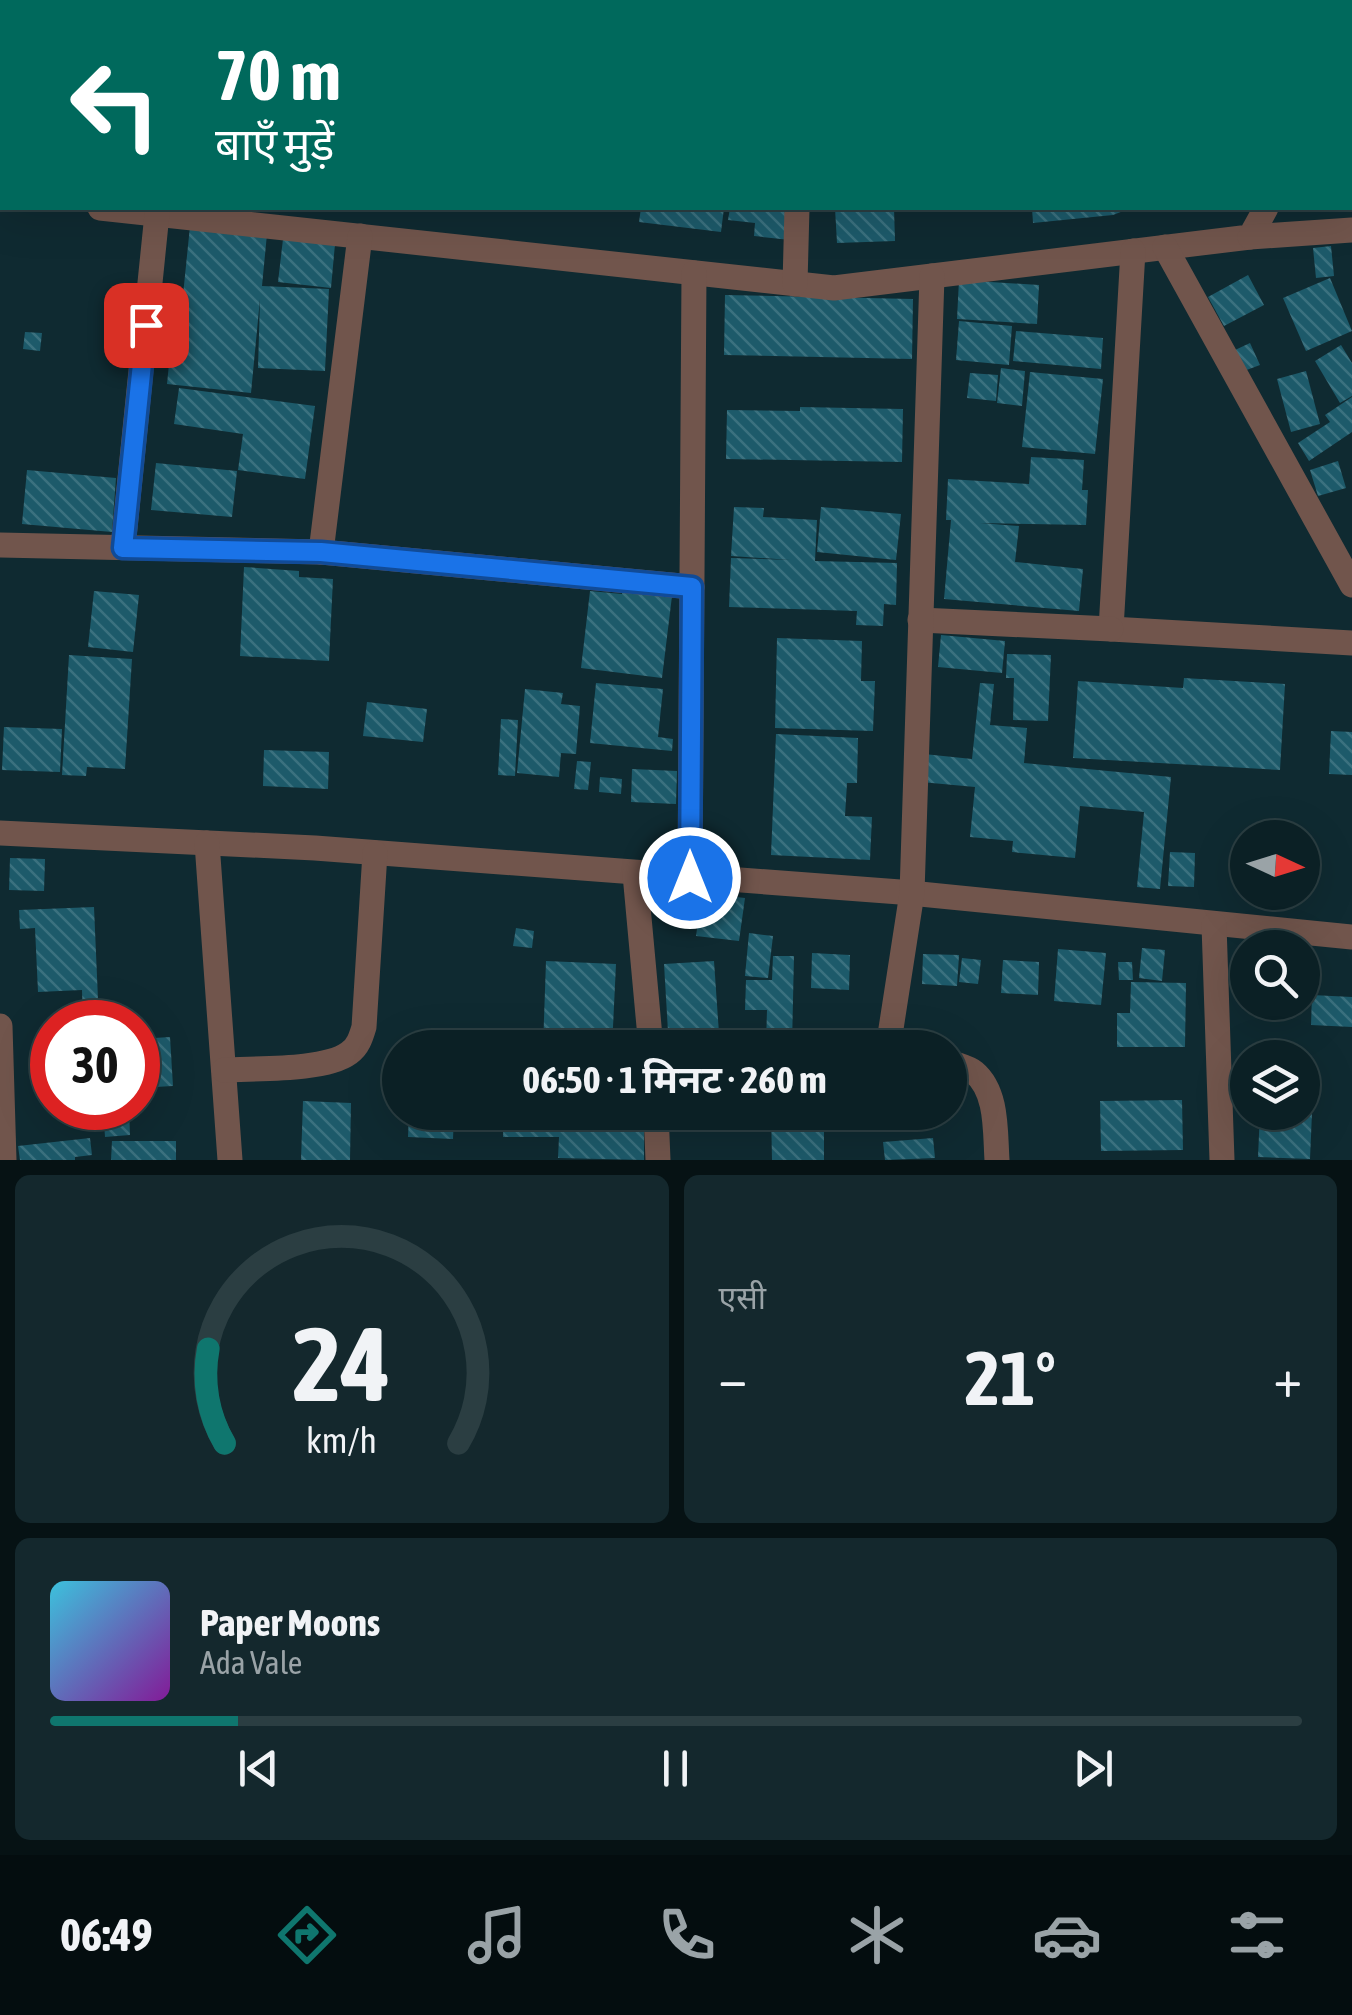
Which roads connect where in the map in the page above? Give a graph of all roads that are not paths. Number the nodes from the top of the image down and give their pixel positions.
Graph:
1 (119, 210) edge
2 (798, 210) edge
3 (1265, 210) edge
4 (157, 214) junction
5 (1352, 230) edge
6 (360, 236) junction
7 (1250, 237) junction
8 (1165, 247) junction
9 (1132, 251) junction
10 (694, 273) junction
11 (932, 276) junction
12 (795, 284) junction
13 (0, 545) edge
14 (123, 548) junction
15 (321, 552) junction
16 (1352, 585) edge
17 (692, 587) junction
18 (920, 620) junction
19 (1111, 629) junction
20 (1352, 643) edge
21 (0, 833) edge
22 (207, 842) junction
23 (376, 853) junction
24 (635, 874) junction
25 (690, 878) junction
26 (912, 894) junction
27 (1214, 925) junction
28 (1352, 937) edge
29 (0, 1026) edge
30 (649, 1030) edge
31 (891, 1030) edge
32 (967, 1069) edge
33 (224, 1070) junction
34 (657, 1130) edge
35 (4, 1160) edge
36 (230, 1160) edge
37 (658, 1160) edge
38 (997, 1160) edge
39 (1222, 1160) edge

1 - 4 street
2 - 12 street
3 - 7 street
4 - 6 street
4 - 14 street
5 - 7 street
6 - 10 street
6 - 15 street
7 - 8 street
8 - 9 street
8 - 16 street
9 - 11 street
9 - 19 street
10 - 12 street
10 - 17 street
11 - 12 street
11 - 18 street
13 - 14 street
14 - 15 street
15 - 17 street
17 - 25 street
18 - 19 street
18 - 26 street
19 - 20 street
21 - 22 street
22 - 23 street
22 - 33 street
23 - 24 street
23 - 33 street
24 - 25 street
24 - 30 street
25 - 26 street
26 - 27 street
26 - 31 street
27 - 28 street
27 - 39 street
29 - 35 street
32 - 38 street
33 - 36 street
34 - 37 street

